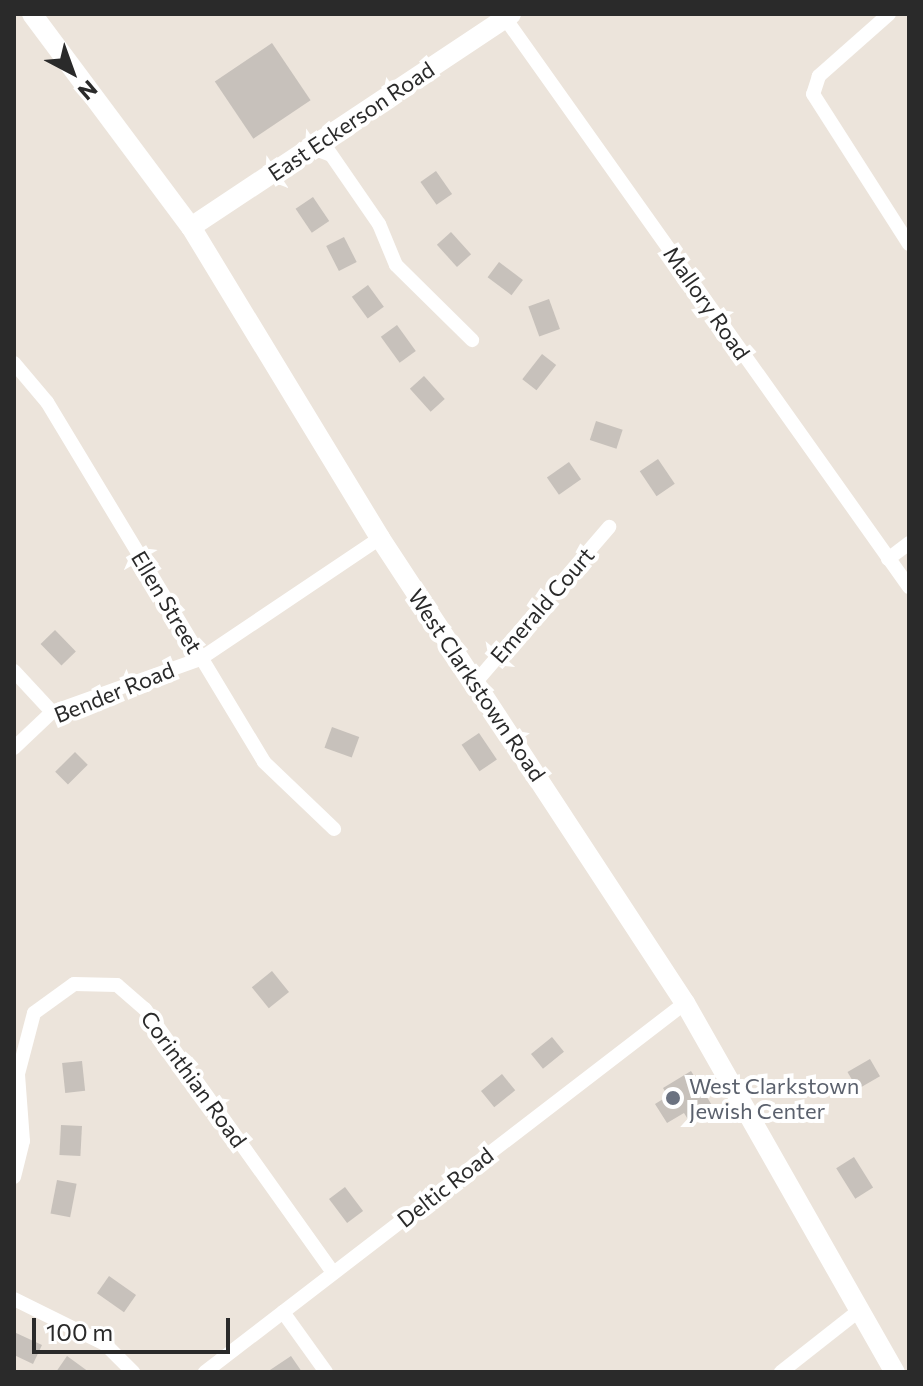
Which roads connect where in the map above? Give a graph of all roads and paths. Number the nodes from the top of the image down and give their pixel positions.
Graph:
1 (32, 14) edge
2 (889, 14) edge
3 (508, 16) edge
4 (321, 140) junction
5 (191, 227) junction
6 (909, 244) edge
7 (472, 340) dead end
8 (14, 363) edge
9 (609, 527) dead end
10 (380, 538) junction
11 (909, 543) edge
12 (888, 559) junction
13 (909, 587) edge
14 (200, 659) junction
15 (14, 671) edge
16 (475, 683) junction
17 (52, 712) junction
18 (14, 748) edge
19 (334, 829) dead end
20 (685, 1003) junction
21 (14, 1177) edge
22 (333, 1273) junction
23 (14, 1299) edge
24 (283, 1312) junction
25 (856, 1313) junction
26 (133, 1372) edge
27 (205, 1372) edge
28 (326, 1372) edge
29 (781, 1372) edge
30 (895, 1372) edge

1 - 5 street, West Clarkstown Road
2 - 6 street
3 - 4 street, East Eckerson Road
3 - 12 street, Mallory Road
4 - 5 street, East Eckerson Road
4 - 7 street
5 - 10 street, West Clarkstown Road
8 - 14 street, Ellen Street
9 - 16 street, Emerald Court
10 - 14 street, Bender Road
10 - 16 street, West Clarkstown Road
11 - 12 street
12 - 13 street, Mallory Road
14 - 17 street, Bender Road
14 - 19 street, Ellen Street
15 - 17 street
16 - 20 street, West Clarkstown Road
17 - 18 street, Bender Road
20 - 22 street, Deltic Road
20 - 25 street, West Clarkstown Road
21 - 22 street, Corinthian Road
22 - 24 street, Deltic Road
23 - 26 street
24 - 27 street, Deltic Road
24 - 28 street
25 - 29 street
25 - 30 street, West Clarkstown Road

